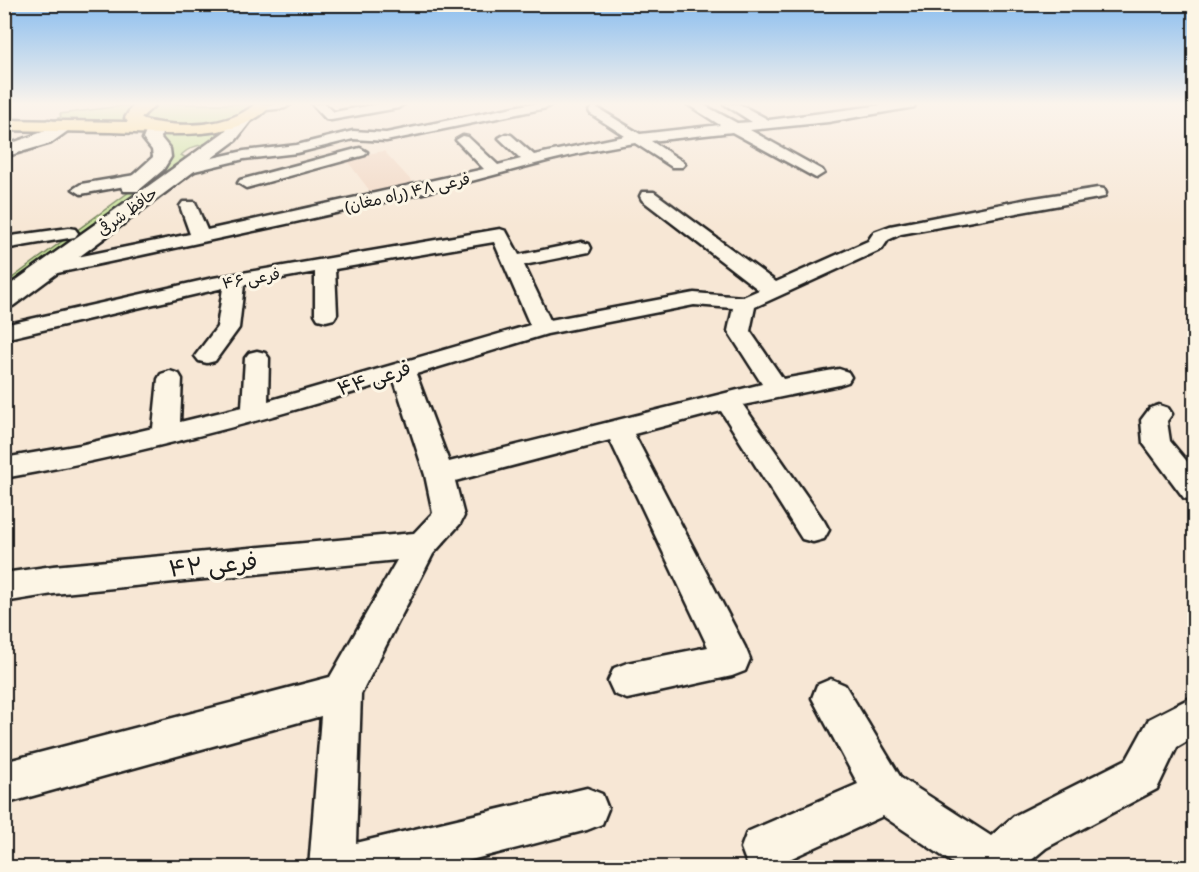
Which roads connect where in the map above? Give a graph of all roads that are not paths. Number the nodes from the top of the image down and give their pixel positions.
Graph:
1 (27, 145) edge
2 (157, 145) edge
3 (217, 145) edge
4 (311, 145) edge
5 (383, 145) edge
6 (468, 145) edge
7 (514, 145) edge
8 (601, 145) edge
9 (649, 145) edge
10 (763, 145) edge
11 (4, 152) edge
12 (532, 161) junction
13 (677, 164) dead end
14 (186, 168) junction
15 (495, 171) junction
16 (816, 173) dead end
17 (141, 179) junction
18 (246, 183) dead end
19 (81, 189) dead end
20 (1098, 193) dead end
21 (648, 196) dead end
22 (189, 206) dead end
23 (69, 233) junction
24 (200, 237) junction
25 (4, 243) edge
26 (582, 248) dead end
27 (512, 262) junction
28 (325, 265) junction
29 (48, 269) junction
30 (8, 278) edge
31 (234, 281) junction
32 (774, 291) junction
33 (4, 301) edge
34 (745, 304) junction
35 (326, 314) dead end
36 (543, 328) junction
37 (4, 332) edge
38 (207, 357) dead end
39 (256, 358) dead end
40 (403, 370) junction
41 (839, 377) dead end
42 (170, 379) dead end
43 (777, 388) junction
44 (727, 401) junction
45 (255, 413) junction
46 (1159, 414) dead end
47 (618, 429) junction
48 (166, 435) junction
49 (4, 468) edge
50 (439, 475) junction
51 (1194, 490) edge
52 (813, 530) dead end
53 (423, 545) junction
54 (4, 588) edge
55 (627, 681) dead end
56 (342, 692) junction
57 (831, 698) dead end
58 (1194, 715) edge
59 (4, 783) edge
60 (886, 793) junction
61 (586, 809) dead end
62 (763, 848) dead end
63 (993, 865) edge
64 (332, 867) edge
65 (348, 867) edge

1 - 11 main road
2 - 17 main road, حافظ شرقی
3 - 14 main road, حافظ شرقی
4 - 14 street
5 - 18 street
6 - 15 street
7 - 12 street
8 - 12 street, فرعی ۴۸ (راه مغان)
9 - 13 street
10 - 16 street
12 - 15 street, فرعی ۴۸ (راه مغان)
14 - 29 main road, حافظ شرقی
15 - 24 street, فرعی ۴۸ (راه مغان)
17 - 19 street
17 - 23 main road, حافظ شرقی
20 - 32 street
21 - 32 street
22 - 24 street
23 - 25 street
23 - 30 main road, حافظ شرقی
24 - 29 street, فرعی ۴۸ (راه مغان)
26 - 27 street
27 - 28 street, فرعی ۴۶
27 - 36 street
28 - 31 street, فرعی ۴۶
28 - 35 street
29 - 33 main road, حافظ شرقی
31 - 37 street, فرعی ۴۶
31 - 38 street
32 - 34 street
34 - 36 street, فرعی ۴۴
34 - 43 street
36 - 40 street, فرعی ۴۴
39 - 45 street
40 - 45 street, فرعی ۴۴
40 - 50 street
41 - 43 street
42 - 48 street
43 - 44 street
44 - 47 street
44 - 52 street
45 - 48 street, فرعی ۴۴
46 - 51 street
47 - 50 street
47 - 55 street
48 - 49 street, فرعی ۴۴
50 - 53 street
53 - 54 street, فرعی ۴۲
53 - 56 street
56 - 59 street
56 - 64 street
57 - 60 street
58 - 63 street
60 - 62 street
60 - 63 street
61 - 65 street

